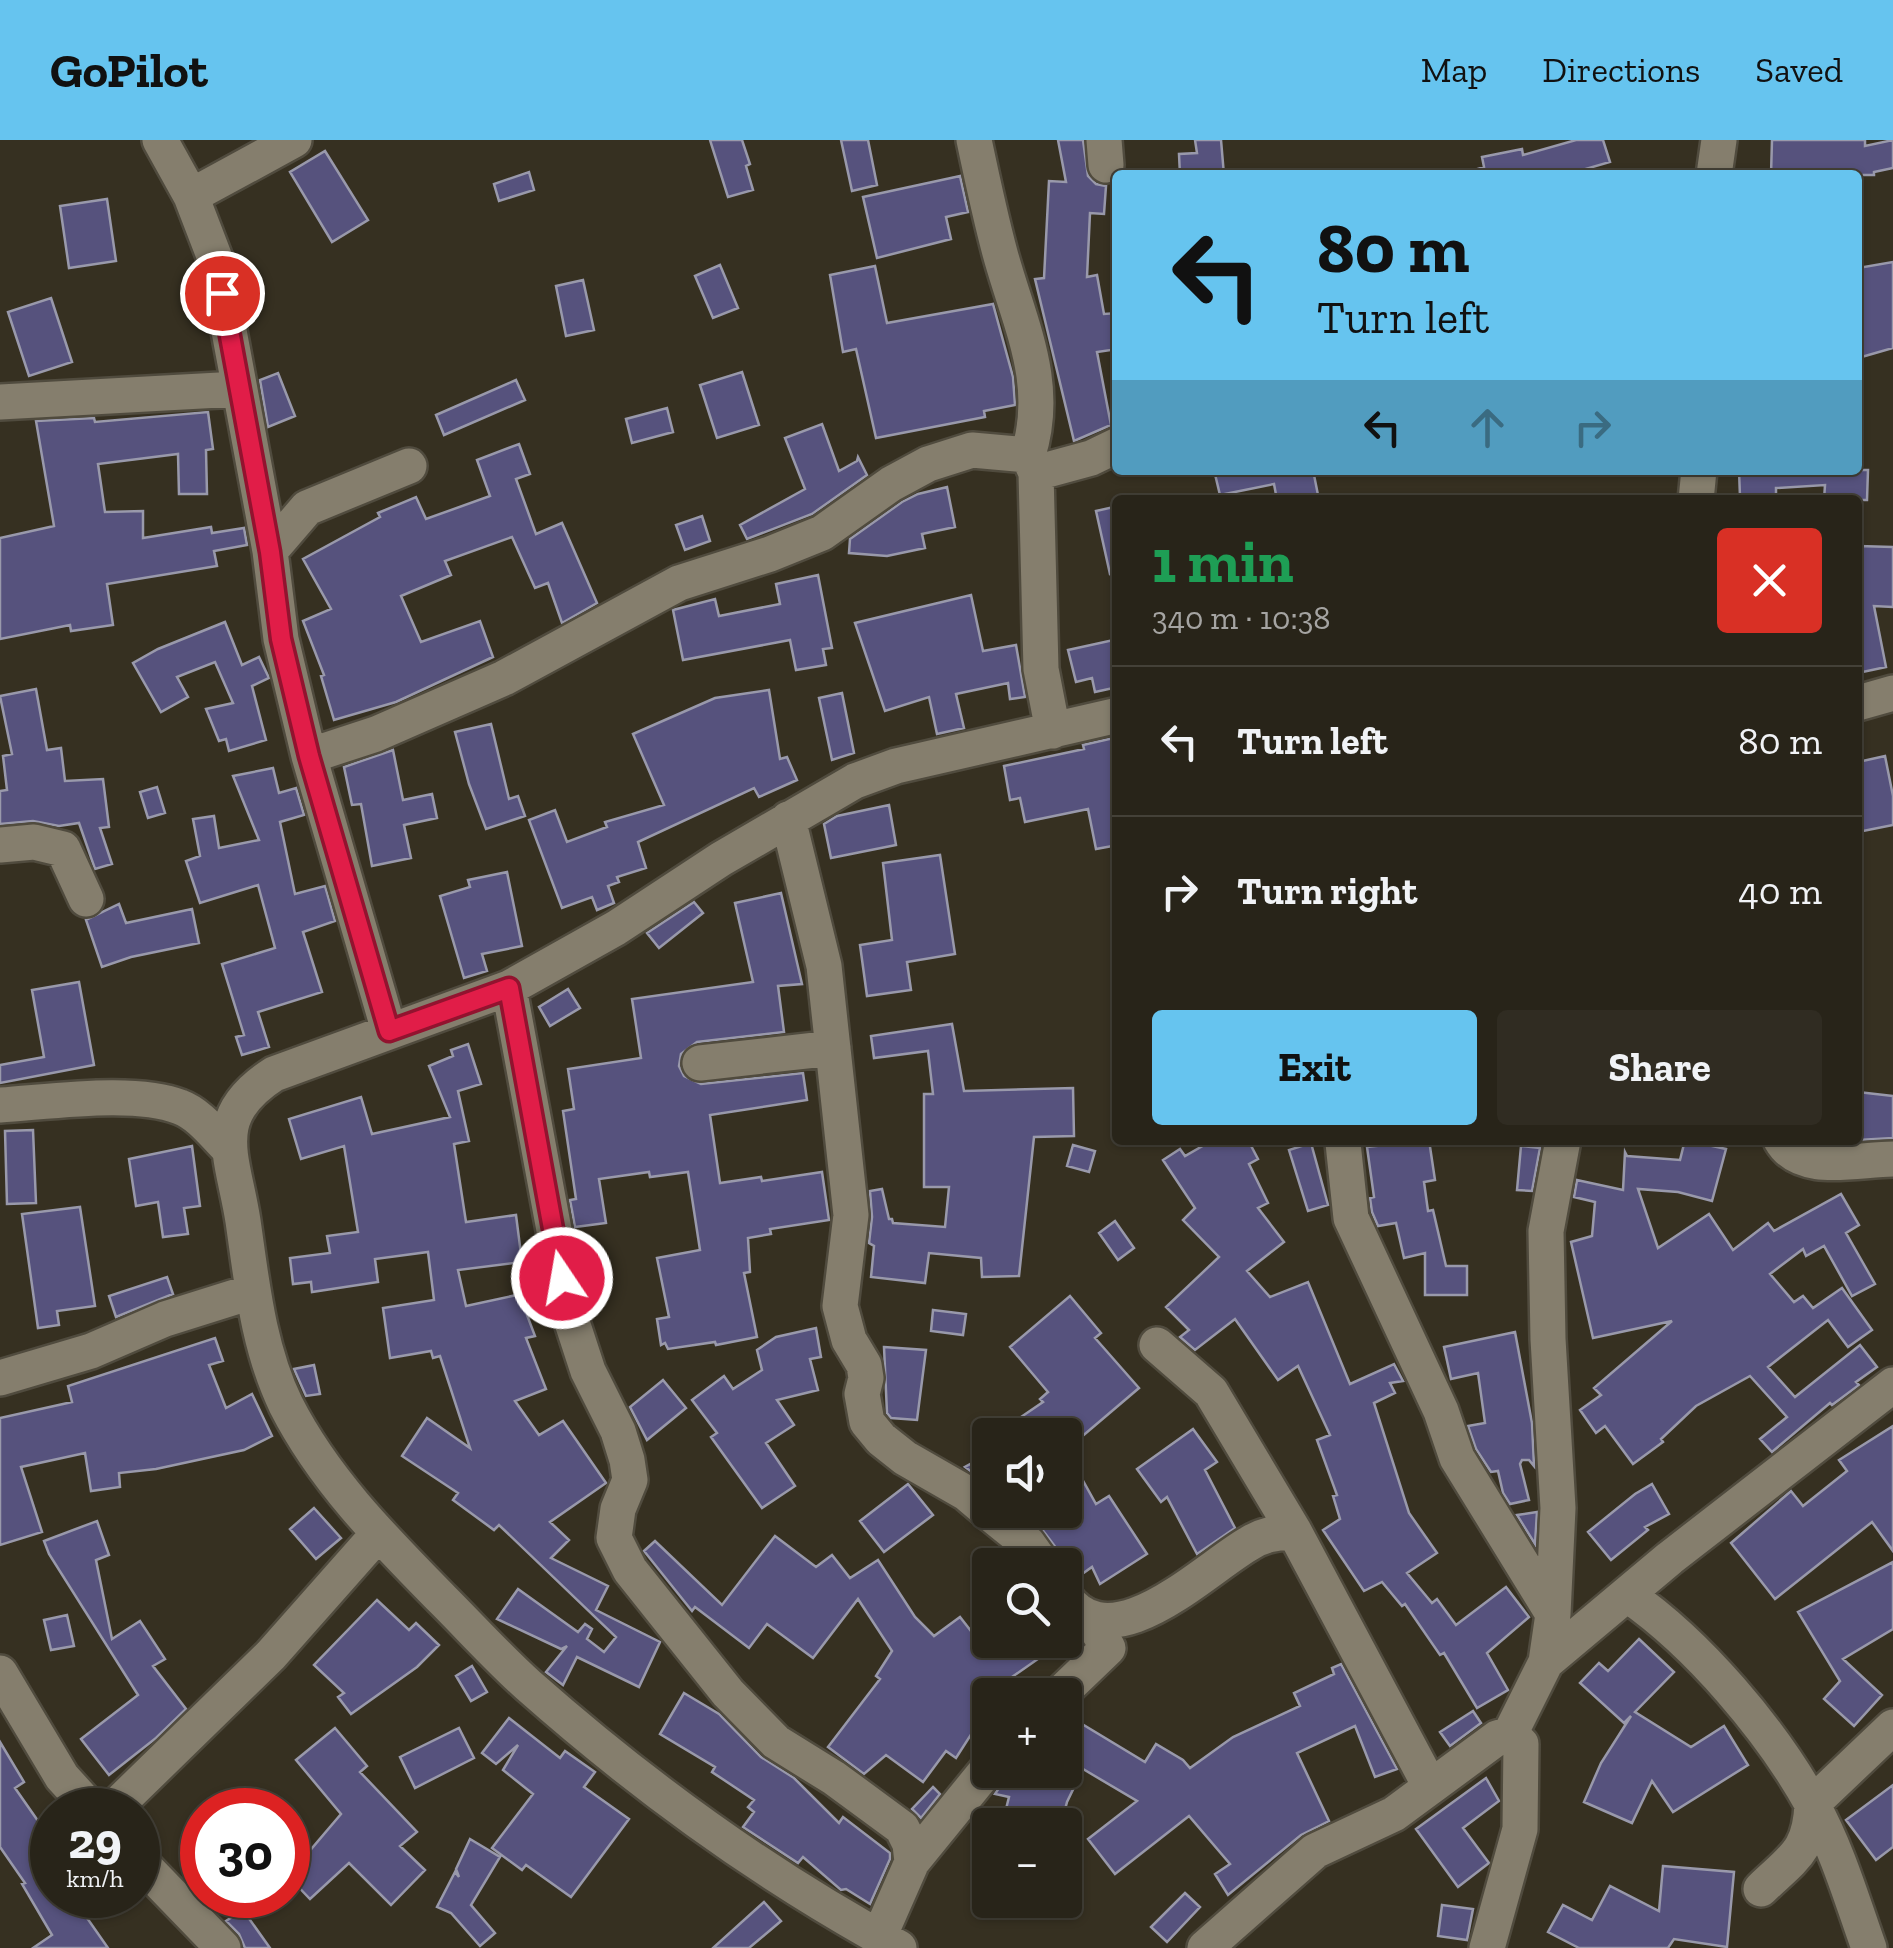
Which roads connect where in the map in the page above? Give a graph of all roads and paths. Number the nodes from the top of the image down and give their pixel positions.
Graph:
1 (160, 140) edge
2 (294, 140) edge
3 (974, 140) edge
4 (1719, 140) edge
5 (1715, 170) edge
6 (191, 196) junction
7 (238, 389) junction
8 (0, 402) edge
9 (1112, 448) edge
10 (1032, 464) junction
11 (409, 466) dead end
12 (270, 552) junction
13 (1893, 693) edge
14 (1862, 702) edge
15 (1112, 716) edge
16 (1053, 731) junction
17 (309, 756) junction
18 (788, 820) junction
19 (0, 845) edge
20 (86, 899) dead end
21 (509, 988) junction
22 (389, 1031) junction
23 (833, 1048) junction
24 (700, 1063) dead end
25 (251, 1089) junction
26 (0, 1105) edge
27 (182, 1108) junction
28 (1344, 1145) edge
29 (1562, 1145) edge
30 (1784, 1145) edge
31 (228, 1148) junction
32 (1893, 1159) edge
33 (251, 1292) junction
34 (1157, 1344) dead end
35 (0, 1378) edge
36 (1893, 1384) edge
37 (1294, 1531) junction
38 (378, 1534) junction
39 (1031, 1548) edge
40 (1629, 1596) junction
41 (1082, 1610) edge
42 (1082, 1613) edge
43 (1554, 1614) junction
44 (1546, 1662) junction
45 (0, 1673) edge
46 (1077, 1678) edge
47 (1893, 1727) edge
48 (1510, 1734) junction
49 (1430, 1786) junction
50 (72, 1788) edge
51 (134, 1788) edge
52 (972, 1788) edge
53 (1812, 1804) junction
54 (912, 1862) junction
55 (160, 1883) edge
56 (1761, 1889) dead end
57 (889, 1943) edge
58 (222, 1948) edge
59 (1205, 1948) edge
60 (1488, 1948) edge
61 (1869, 1948) edge

1 - 6 street
2 - 6 street
3 - 10 street
4 - 5 street
6 - 7 street
7 - 8 street
7 - 12 street
9 - 10 street
10 - 16 street
10 - 17 street
11 - 12 street
12 - 17 street
13 - 14 street
15 - 16 street
16 - 18 street
17 - 22 street
18 - 21 street
18 - 23 street
19 - 20 street
21 - 22 street
21 - 54 street
22 - 25 street
23 - 24 street
23 - 39 street
25 - 27 street
25 - 31 street
26 - 27 street
27 - 31 street
28 - 43 street
29 - 43 street
30 - 32 street
31 - 33 street
33 - 35 street
33 - 38 street
34 - 37 street
36 - 40 street
37 - 41 street
37 - 49 street
38 - 51 street
38 - 57 street
40 - 44 street
40 - 53 street
42 - 46 street
43 - 44 street
44 - 48 street
45 - 50 street
47 - 53 street
48 - 49 street
48 - 60 street
49 - 59 street
52 - 54 street
53 - 56 street
53 - 61 street
54 - 57 street
55 - 58 street

